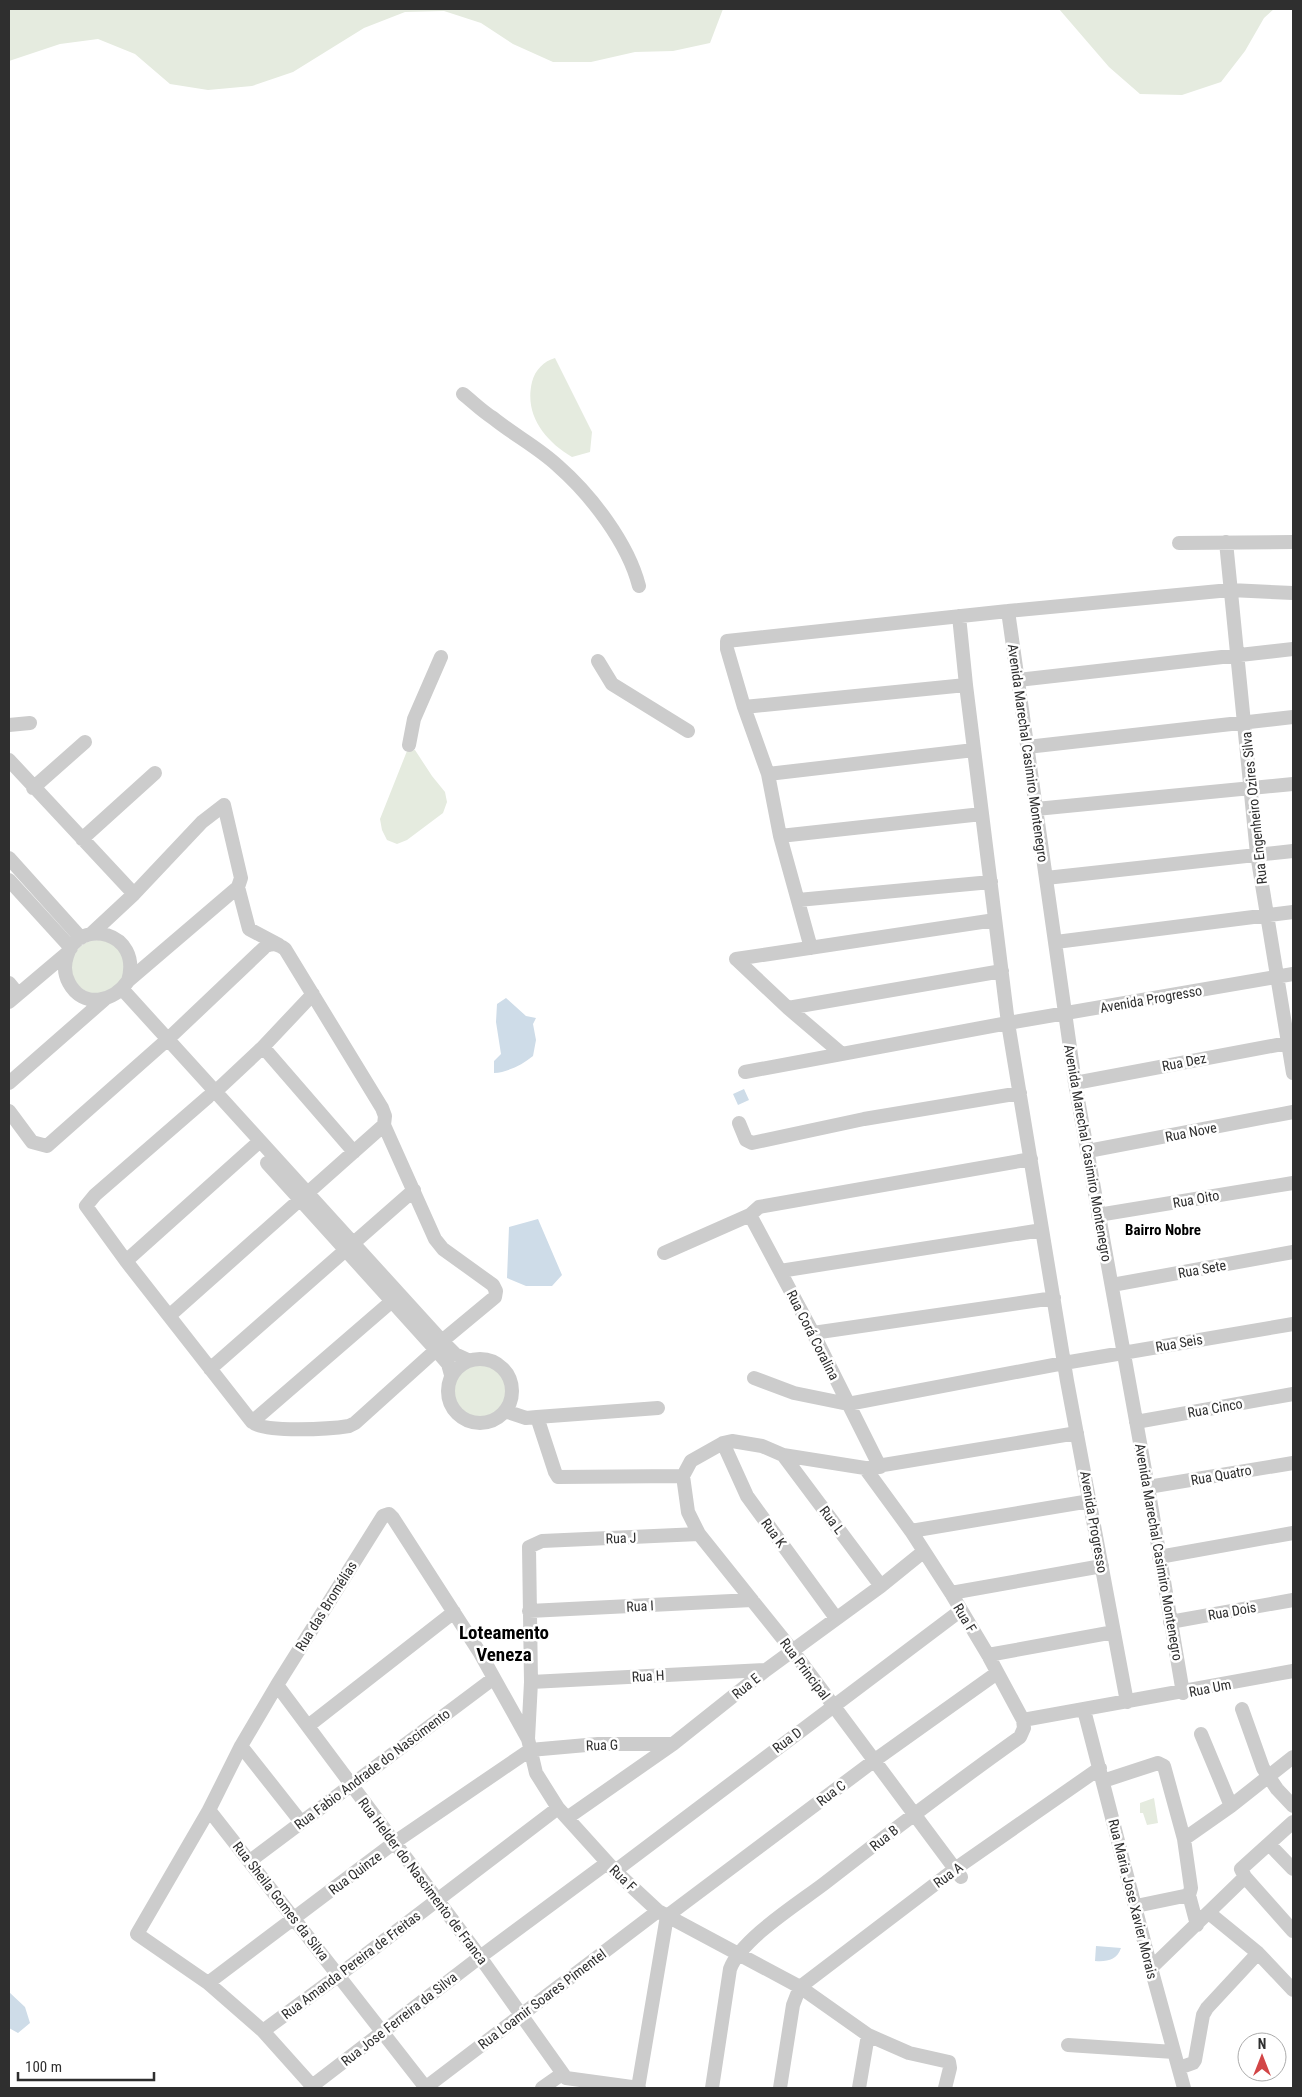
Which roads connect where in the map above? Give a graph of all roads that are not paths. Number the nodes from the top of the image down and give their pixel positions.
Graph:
1 (463, 394) dead end
2 (1179, 542) dead end
3 (1226, 542) junction
4 (1293, 542) edge
5 (639, 586) dead end
6 (1230, 590) junction
7 (1293, 593) edge
8 (1008, 611) junction
9 (959, 616) junction
10 (1293, 648) edge
11 (1236, 654) junction
12 (441, 657) dead end
13 (598, 660) dead end
14 (1018, 680) junction
15 (966, 685) junction
16 (744, 707) junction
17 (1293, 717) edge
18 (1245, 722) junction
19 (30, 723) dead end
20 (9, 725) edge
21 (688, 730) dead end
22 (85, 742) dead end
23 (409, 744) dead end
24 (1027, 747) junction
25 (974, 750) junction
26 (9, 760) edge
27 (155, 772) dead end
28 (768, 774) junction
29 (1293, 784) edge
30 (33, 788) junction
31 (1250, 788) junction
32 (1036, 809) junction
33 (982, 814) junction
34 (780, 836) junction
35 (82, 839) junction
36 (1293, 850) edge
37 (1257, 854) junction
38 (9, 858) edge
39 (1046, 878) junction
40 (9, 880) edge
41 (991, 882) junction
42 (238, 887) junction
43 (134, 894) junction
44 (798, 900) junction
45 (1293, 912) edge
46 (1266, 915) junction
47 (995, 920) junction
48 (86, 936) junction
49 (1056, 942) junction
50 (279, 945) junction
51 (811, 948) junction
52 (69, 951) junction
53 (1002, 971) junction
54 (1293, 974) edge
55 (1277, 977) junction
56 (9, 983) edge
57 (118, 991) junction
58 (312, 994) junction
59 (14, 998) edge
60 (788, 1008) junction
61 (1065, 1014) junction
62 (1008, 1023) junction
63 (164, 1042) junction
64 (1291, 1042) edge
65 (263, 1047) junction
66 (842, 1054) junction
67 (744, 1072) dead end
68 (1293, 1073) edge
69 (9, 1083) edge
70 (1075, 1083) junction
71 (1020, 1092) junction
72 (212, 1095) junction
73 (9, 1111) edge
74 (1293, 1112) edge
75 (384, 1124) junction
76 (739, 1124) dead end
77 (257, 1144) junction
78 (1088, 1151) junction
79 (354, 1152) junction
80 (1031, 1159) junction
81 (1293, 1183) edge
82 (414, 1190) junction
83 (304, 1196) junction
84 (754, 1211) junction
85 (1098, 1215) junction
86 (1042, 1230) junction
87 (349, 1246) junction
88 (664, 1252) dead end
89 (1293, 1252) edge
90 (126, 1261) junction
91 (780, 1271) junction
92 (1112, 1285) junction
93 (395, 1298) junction
94 (1054, 1298) junction
95 (169, 1316) junction
96 (1293, 1324) edge
97 (813, 1334) junction
98 (439, 1346) junction
99 (1124, 1353) junction
100 (468, 1360) junction
101 (1064, 1363) junction
102 (210, 1368) junction
103 (451, 1375) junction
104 (754, 1378) dead end
105 (1293, 1394) edge
106 (848, 1404) junction
107 (658, 1408) dead end
108 (505, 1411) junction
109 (537, 1417) junction
110 (252, 1422) junction
111 (1136, 1422) junction
112 (1077, 1433) junction
113 (723, 1443) junction
114 (783, 1454) junction
115 (1293, 1463) edge
116 (880, 1467) junction
117 (865, 1468) junction
118 (683, 1476) junction
119 (1148, 1487) junction
120 (1090, 1501) junction
121 (911, 1531) junction
122 (1293, 1533) edge
123 (699, 1534) junction
124 (542, 1541) joint
125 (923, 1552) junction
126 (1159, 1557) junction
127 (1102, 1566) junction
128 (881, 1586) junction
129 (951, 1593) junction
130 (752, 1600) junction
131 (1293, 1600) edge
132 (529, 1611) junction
133 (960, 1611) junction
134 (454, 1612) junction
135 (836, 1618) junction
136 (1170, 1622) junction
137 (1114, 1632) junction
138 (792, 1650) junction
139 (988, 1655) junction
140 (766, 1670) junction
141 (1293, 1672) edge
142 (997, 1673) junction
143 (494, 1678) junction
144 (530, 1682) junction
145 (277, 1685) junction
146 (1183, 1693) junction
147 (1127, 1702) junction
148 (833, 1705) junction
149 (1242, 1709) dead end
150 (1084, 1710) junction
151 (1023, 1720) junction
152 (308, 1726) junction
153 (1201, 1734) dead end
154 (529, 1744) junction
155 (673, 1744) junction
156 (242, 1746) junction
157 (1293, 1757) edge
158 (875, 1760) junction
159 (1101, 1774) junction
160 (1268, 1778) junction
161 (352, 1785) junction
162 (1231, 1806) junction
163 (1293, 1806) edge
164 (209, 1810) junction
165 (562, 1813) junction
166 (915, 1814) junction
167 (301, 1822) junction
168 (1293, 1822) edge
169 (1184, 1839) junction
170 (395, 1842) junction
171 (1269, 1844) junction
172 (250, 1861) junction
173 (611, 1867) junction
174 (1293, 1869) edge
175 (1244, 1871) junction
176 (958, 1873) junction
177 (1190, 1895) junction
178 (437, 1900) junction
179 (1136, 1906) junction
180 (1209, 1913) junction
181 (662, 1914) junction
182 (294, 1919) junction
183 (1196, 1924) junction
184 (1293, 1931) edge
185 (1258, 1953) junction
186 (738, 1954) junction
187 (480, 1957) junction
188 (1151, 1968) junction
189 (340, 1975) junction
190 (208, 1984) junction
191 (800, 1987) junction
192 (1293, 1990) edge
193 (522, 2014) junction
194 (263, 2031) junction
195 (382, 2032) junction
196 (868, 2035) junction
197 (1068, 2045) dead end
198 (1174, 2052) junction
199 (1179, 2068) junction
200 (565, 2080) edge
201 (313, 2087) edge
202 (426, 2088) edge
203 (542, 2088) edge
204 (638, 2088) edge
205 (712, 2088) edge
206 (780, 2088) edge
207 (859, 2088) edge
208 (945, 2088) edge
209 (1184, 2088) edge

1 - 5 street
2 - 3 street
3 - 4 street
3 - 6 street, Rua Engenheiro Ozires Silva
6 - 7 street
6 - 8 street
6 - 11 street, Rua Engenheiro Ozires Silva
8 - 9 street
8 - 14 street, Avenida Marechal Casimiro Montenegro
9 - 15 street, Avenida Progresso
9 - 16 street
10 - 11 street
11 - 14 street
11 - 18 street, Rua Engenheiro Ozires Silva
12 - 23 street
13 - 21 street
14 - 24 street, Avenida Marechal Casimiro Montenegro
15 - 16 street
15 - 25 street, Avenida Progresso
16 - 28 street
17 - 18 street
18 - 24 street
18 - 31 street, Rua Engenheiro Ozires Silva
19 - 20 street
22 - 30 street
24 - 32 street, Avenida Marechal Casimiro Montenegro
25 - 28 street
25 - 33 street, Avenida Progresso
26 - 30 street
27 - 35 street
28 - 34 street
29 - 31 street
30 - 35 street
31 - 32 street
31 - 37 street, Rua Engenheiro Ozires Silva
32 - 39 street, Avenida Marechal Casimiro Montenegro
33 - 34 street
33 - 41 street, Avenida Progresso
34 - 44 street
35 - 43 street
36 - 37 street
37 - 39 street
37 - 46 street, Rua Engenheiro Ozires Silva
38 - 48 street
39 - 49 street, Avenida Marechal Casimiro Montenegro
40 - 52 street
41 - 44 street
41 - 47 street, Avenida Progresso
42 - 43 street
42 - 50 street
42 - 57 street
43 - 48 street
44 - 51 street
45 - 46 street
46 - 49 street
46 - 55 street, Rua Engenheiro Ozires Silva
47 - 51 street
47 - 53 street, Avenida Progresso
48 - 52 street
48 - 57 street
49 - 61 street, Avenida Marechal Casimiro Montenegro
50 - 58 street
50 - 63 street
51 - 60 street
52 - 57 street
52 - 59 street
53 - 60 street
53 - 62 street, Avenida Progresso
54 - 55 street, Avenida Progresso
55 - 61 street, Avenida Progresso
55 - 64 street, Rua Engenheiro Ozires Silva
56 - 59 street
57 - 63 street
57 - 69 street
58 - 65 street
58 - 75 street
60 - 66 street
61 - 62 street, Avenida Progresso
61 - 70 street, Avenida Marechal Casimiro Montenegro
62 - 66 street, Avenida Progresso
62 - 71 street, Avenida Progresso
63 - 72 street
63 - 73 street
64 - 68 street, Rua Engenheiro Ozires Silva
64 - 70 street, Rua Dez
65 - 72 street
65 - 79 street
66 - 67 street, Avenida Progresso
70 - 78 street, Avenida Marechal Casimiro Montenegro
71 - 76 street
71 - 80 street, Avenida Progresso
72 - 77 street
72 - 90 street
74 - 78 street, Rua Nove
75 - 79 street
75 - 82 street
77 - 83 street
77 - 90 street
78 - 85 street, Avenida Marechal Casimiro Montenegro
79 - 83 street
80 - 84 street
80 - 86 street, Avenida Progresso
81 - 85 street, Rua Oito
82 - 87 street
82 - 98 street
83 - 87 street
83 - 95 street
84 - 88 street
84 - 91 street, Rua Corá Coralina
85 - 92 street, Avenida Marechal Casimiro Montenegro
86 - 91 street
86 - 94 street, Avenida Progresso
87 - 93 street
87 - 102 street
89 - 92 street, Rua Sete
90 - 95 street
91 - 97 street, Rua Corá Coralina
92 - 99 street, Avenida Marechal Casimiro Montenegro
93 - 98 street
93 - 110 street
94 - 97 street
94 - 101 street, Avenida Progresso
95 - 102 street
96 - 99 street, Rua Seis
97 - 106 street, Rua Corá Coralina
98 - 100 street
98 - 103 street
98 - 110 street
99 - 101 street, Rua Seis
99 - 111 street, Avenida Marechal Casimiro Montenegro
100 - 103 street
100 - 108 street
101 - 106 street, Rua Seis
101 - 112 street, Avenida Progresso
102 - 110 street
103 - 108 street
104 - 106 street
105 - 111 street, Rua Cinco
106 - 116 street, Rua Corá Coralina
107 - 109 street
108 - 109 street
109 - 118 street
111 - 119 street, Avenida Marechal Casimiro Montenegro
112 - 116 street
112 - 120 street, Avenida Progresso
113 - 114 street
113 - 118 street
113 - 135 street, Rua K
114 - 117 street
114 - 128 street, Rua L
115 - 119 street, Rua Quatro
116 - 117 street
117 - 121 street, Rua F
118 - 123 street, Rua Principal
119 - 126 street, Avenida Marechal Casimiro Montenegro
120 - 121 street
120 - 127 street, Avenida Progresso
121 - 125 street, Rua F
122 - 126 street
123 - 124 street, Rua J
123 - 130 street, Rua Principal
124 - 132 street, Rua F
125 - 128 street, Rua E
125 - 129 street, Rua F
126 - 136 street, Avenida Marechal Casimiro Montenegro
127 - 129 street
127 - 137 street, Avenida Progresso
128 - 135 street, Rua E
129 - 133 street, Rua F
130 - 132 street, Rua I
130 - 138 street, Rua Principal
131 - 136 street, Rua Dois
132 - 144 street, Rua F
133 - 139 street, Rua F
133 - 148 street, Rua D
134 - 143 street, Rua das Bromélias
134 - 145 street, Rua das Bromélias
134 - 152 street
135 - 138 street, Rua E
136 - 146 street, Avenida Marechal Casimiro Montenegro
137 - 139 street
137 - 147 street, Avenida Progresso
138 - 140 street, Rua E
138 - 148 street, Rua Principal
139 - 142 street, Rua F
140 - 144 street, Rua H
140 - 155 street, Rua E
141 - 146 street, Rua Um
142 - 151 street, Rua F
142 - 158 street, Rua C
143 - 154 street, Rua das Bromélias
143 - 161 street, Rua Fabio Andrade do Nascimento
144 - 154 street, Rua F
145 - 152 street, Rua Helder do Nascimento de Franca
145 - 156 street, Rua das Bromélias
146 - 147 street, Rua Um
147 - 150 street, Rua Um
148 - 158 street, Rua Principal
148 - 173 street, Rua D
149 - 160 street
150 - 151 street
150 - 159 street, Rua Maria Jose Xavier Morais
151 - 166 street, Rua B
152 - 161 street, Rua Helder do Nascimento de Franca
153 - 162 street
154 - 155 street, Rua G
154 - 165 street, Rua F
154 - 170 street, Rua Quinze
155 - 165 street, Rua E
156 - 164 street, Rua das Bromélias
156 - 167 street
157 - 160 street
158 - 166 street, Rua Principal
158 - 181 street, Rua C
159 - 169 street, Rua A
159 - 176 street, Rua A
159 - 179 street, Rua Maria Jose Xavier Morais
160 - 162 street
160 - 163 street
161 - 167 street, Rua Fabio Andrade do Nascimento
161 - 170 street, Rua Helder do Nascimento de Franca
162 - 169 street
164 - 172 street, Rua Sheila Gomes da Silva
164 - 190 street, Rua das Bromélias
165 - 173 street, Rua F
165 - 178 street, Rua Amanda Pereira de Freitas
166 - 176 street, Rua Principal
166 - 186 street, Rua B
167 - 172 street, Rua Fabio Andrade do Nascimento
168 - 171 street
169 - 177 street
170 - 178 street, Rua Helder do Nascimento de Franca
170 - 182 street, Rua Quinze
171 - 174 street
171 - 175 street
172 - 182 street, Rua Sheila Gomes da Silva
173 - 181 street, Rua F
173 - 187 street, Rua Jose Ferreira da Silva
175 - 180 street
175 - 184 street
176 - 191 street, Rua A
177 - 179 street
177 - 183 street
178 - 187 street, Rua Helder do Nascimento de Franca
178 - 189 street, Rua Amanda Pereira de Freitas
179 - 188 street, Rua Maria Jose Xavier Morais
180 - 183 street
180 - 185 street
181 - 186 street, Rua F
181 - 193 street, Rua Loamir Soares Pimentel
181 - 204 street
182 - 189 street, Rua Sheila Gomes da Silva
182 - 190 street, Rua Quinze
183 - 188 street
185 - 192 street
185 - 199 street
186 - 191 street, Rua F
186 - 205 street
187 - 193 street, Rua Helder do Nascimento de Franca
187 - 195 street, Rua Jose Ferreira da Silva
188 - 198 street, Rua Maria Jose Xavier Morais
189 - 194 street, Rua Amanda Pereira de Freitas
189 - 195 street, Rua Sheila Gomes da Silva
190 - 194 street
191 - 196 street, Rua F
191 - 206 street
193 - 200 street, Rua Helder do Nascimento de Franca
193 - 202 street, Rua Loamir Soares Pimentel
194 - 201 street
195 - 201 street, Rua Jose Ferreira da Silva
195 - 202 street, Rua Sheila Gomes da Silva
196 - 207 street
196 - 208 street, Rua F
197 - 198 street
198 - 199 street, Rua Maria Jose Xavier Morais
199 - 209 street, Rua Maria Jose Xavier Morais
200 - 203 street
200 - 204 street

